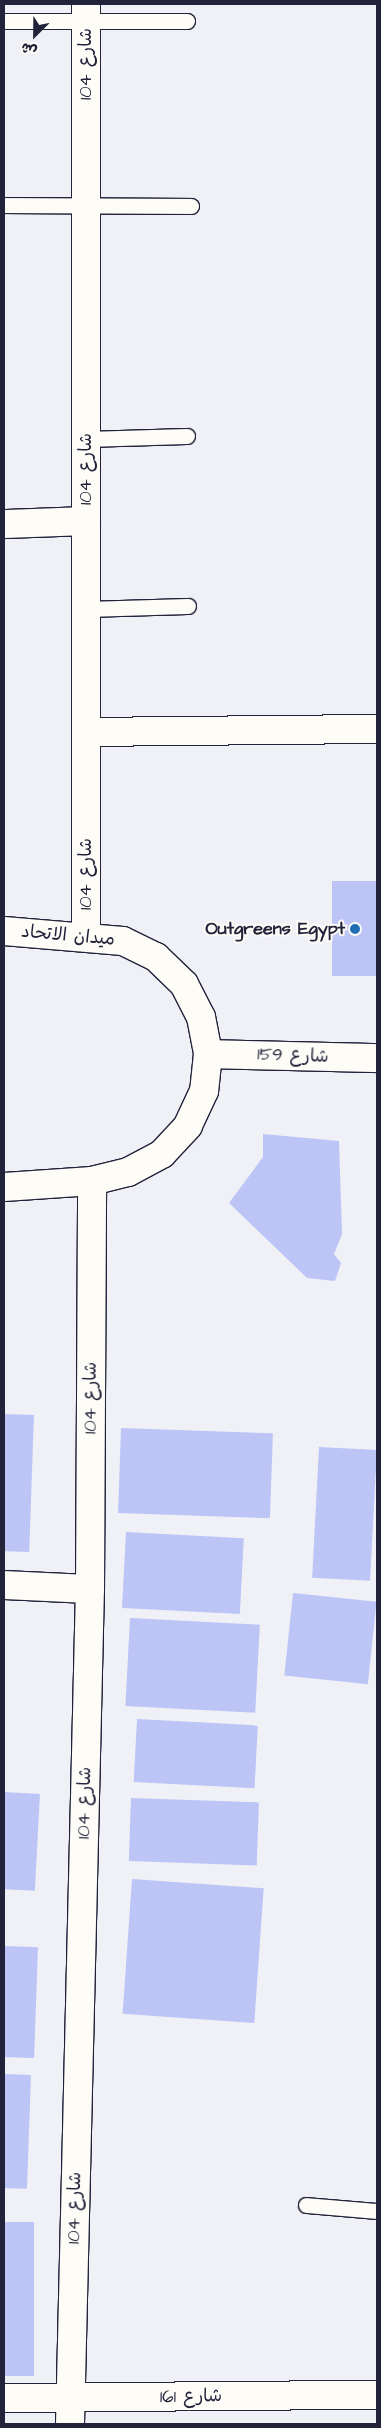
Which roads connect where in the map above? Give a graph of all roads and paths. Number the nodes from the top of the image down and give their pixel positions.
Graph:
1 (86, 12) edge
2 (4, 21) edge
3 (187, 21) dead end
4 (4, 205) edge
5 (86, 205) junction
6 (191, 206) dead end
7 (187, 436) dead end
8 (86, 439) junction
9 (86, 521) junction
10 (4, 524) edge
11 (188, 606) dead end
12 (85, 609) junction
13 (377, 729) edge
14 (86, 732) junction
15 (4, 931) edge
16 (86, 935) junction
17 (208, 1054) junction
18 (377, 1058) edge
19 (92, 1182) junction
20 (4, 1187) edge
21 (4, 1586) edge
22 (90, 1589) junction
23 (306, 2206) dead end
24 (377, 2212) edge
25 (377, 2395) edge
26 (4, 2398) edge
27 (70, 2411) edge

1 - 2 lane
1 - 3 lane
1 - 5 street, شارع 104
4 - 5 lane
5 - 6 lane
5 - 8 street, شارع 104
7 - 8 lane
8 - 9 street, شارع 104
9 - 10 street
9 - 12 street, شارع 104
11 - 12 lane
12 - 14 street, شارع 104
13 - 14 street
14 - 16 street, شارع 104
15 - 16 street, ميدان الاتحاد
16 - 17 street, ميدان الاتحاد
17 - 18 street, شارع 159
17 - 19 street, ميدان الاتحاد
19 - 20 street, ميدان الاتحاد
19 - 22 street, شارع 104
21 - 22 street
22 - 27 street, شارع 104
23 - 24 lane
25 - 27 street, شارع 161
26 - 27 street, شارع 161

